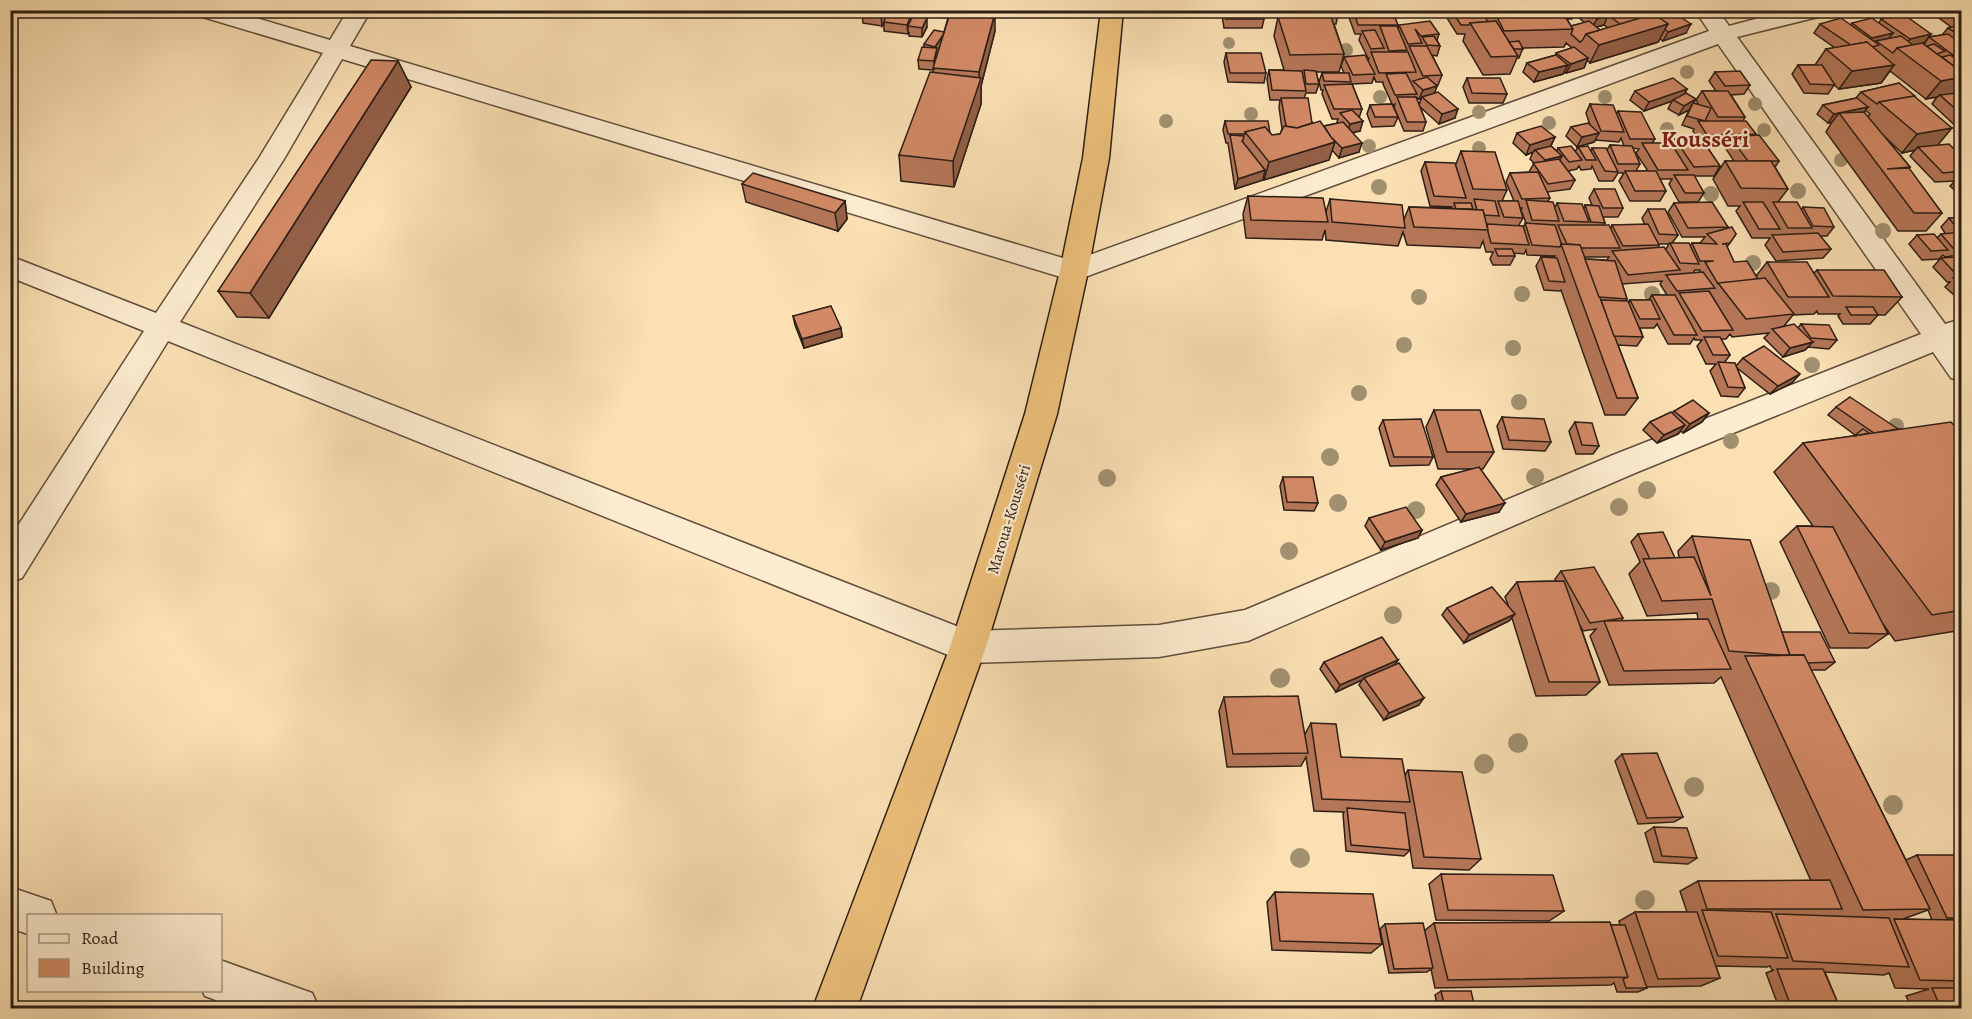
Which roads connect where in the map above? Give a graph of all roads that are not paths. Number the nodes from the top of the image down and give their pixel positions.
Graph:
1 (204, 10) edge
2 (360, 10) edge
3 (1112, 10) edge
4 (1706, 10) edge
5 (1818, 10) edge
6 (1723, 34) junction
7 (335, 49) junction
8 (10, 266) edge
9 (1074, 271) junction
10 (161, 328) junction
11 (1950, 333) edge
12 (1962, 370) edge
13 (10, 568) edge
14 (968, 647) junction
15 (10, 907) edge
16 (33, 914) edge
17 (222, 982) edge
18 (297, 1008) edge
19 (835, 1008) edge

1 - 7 street
2 - 7 street
3 - 9 highway, Maroua-Kousséri
4 - 6 street
5 - 6 street
6 - 9 street
6 - 11 street
7 - 9 street
7 - 10 street
8 - 10 street
9 - 14 highway, Maroua-Kousséri
10 - 13 street
10 - 14 street
11 - 12 street
11 - 14 street
14 - 19 highway, Maroua-Kousséri
15 - 16 street
17 - 18 street

